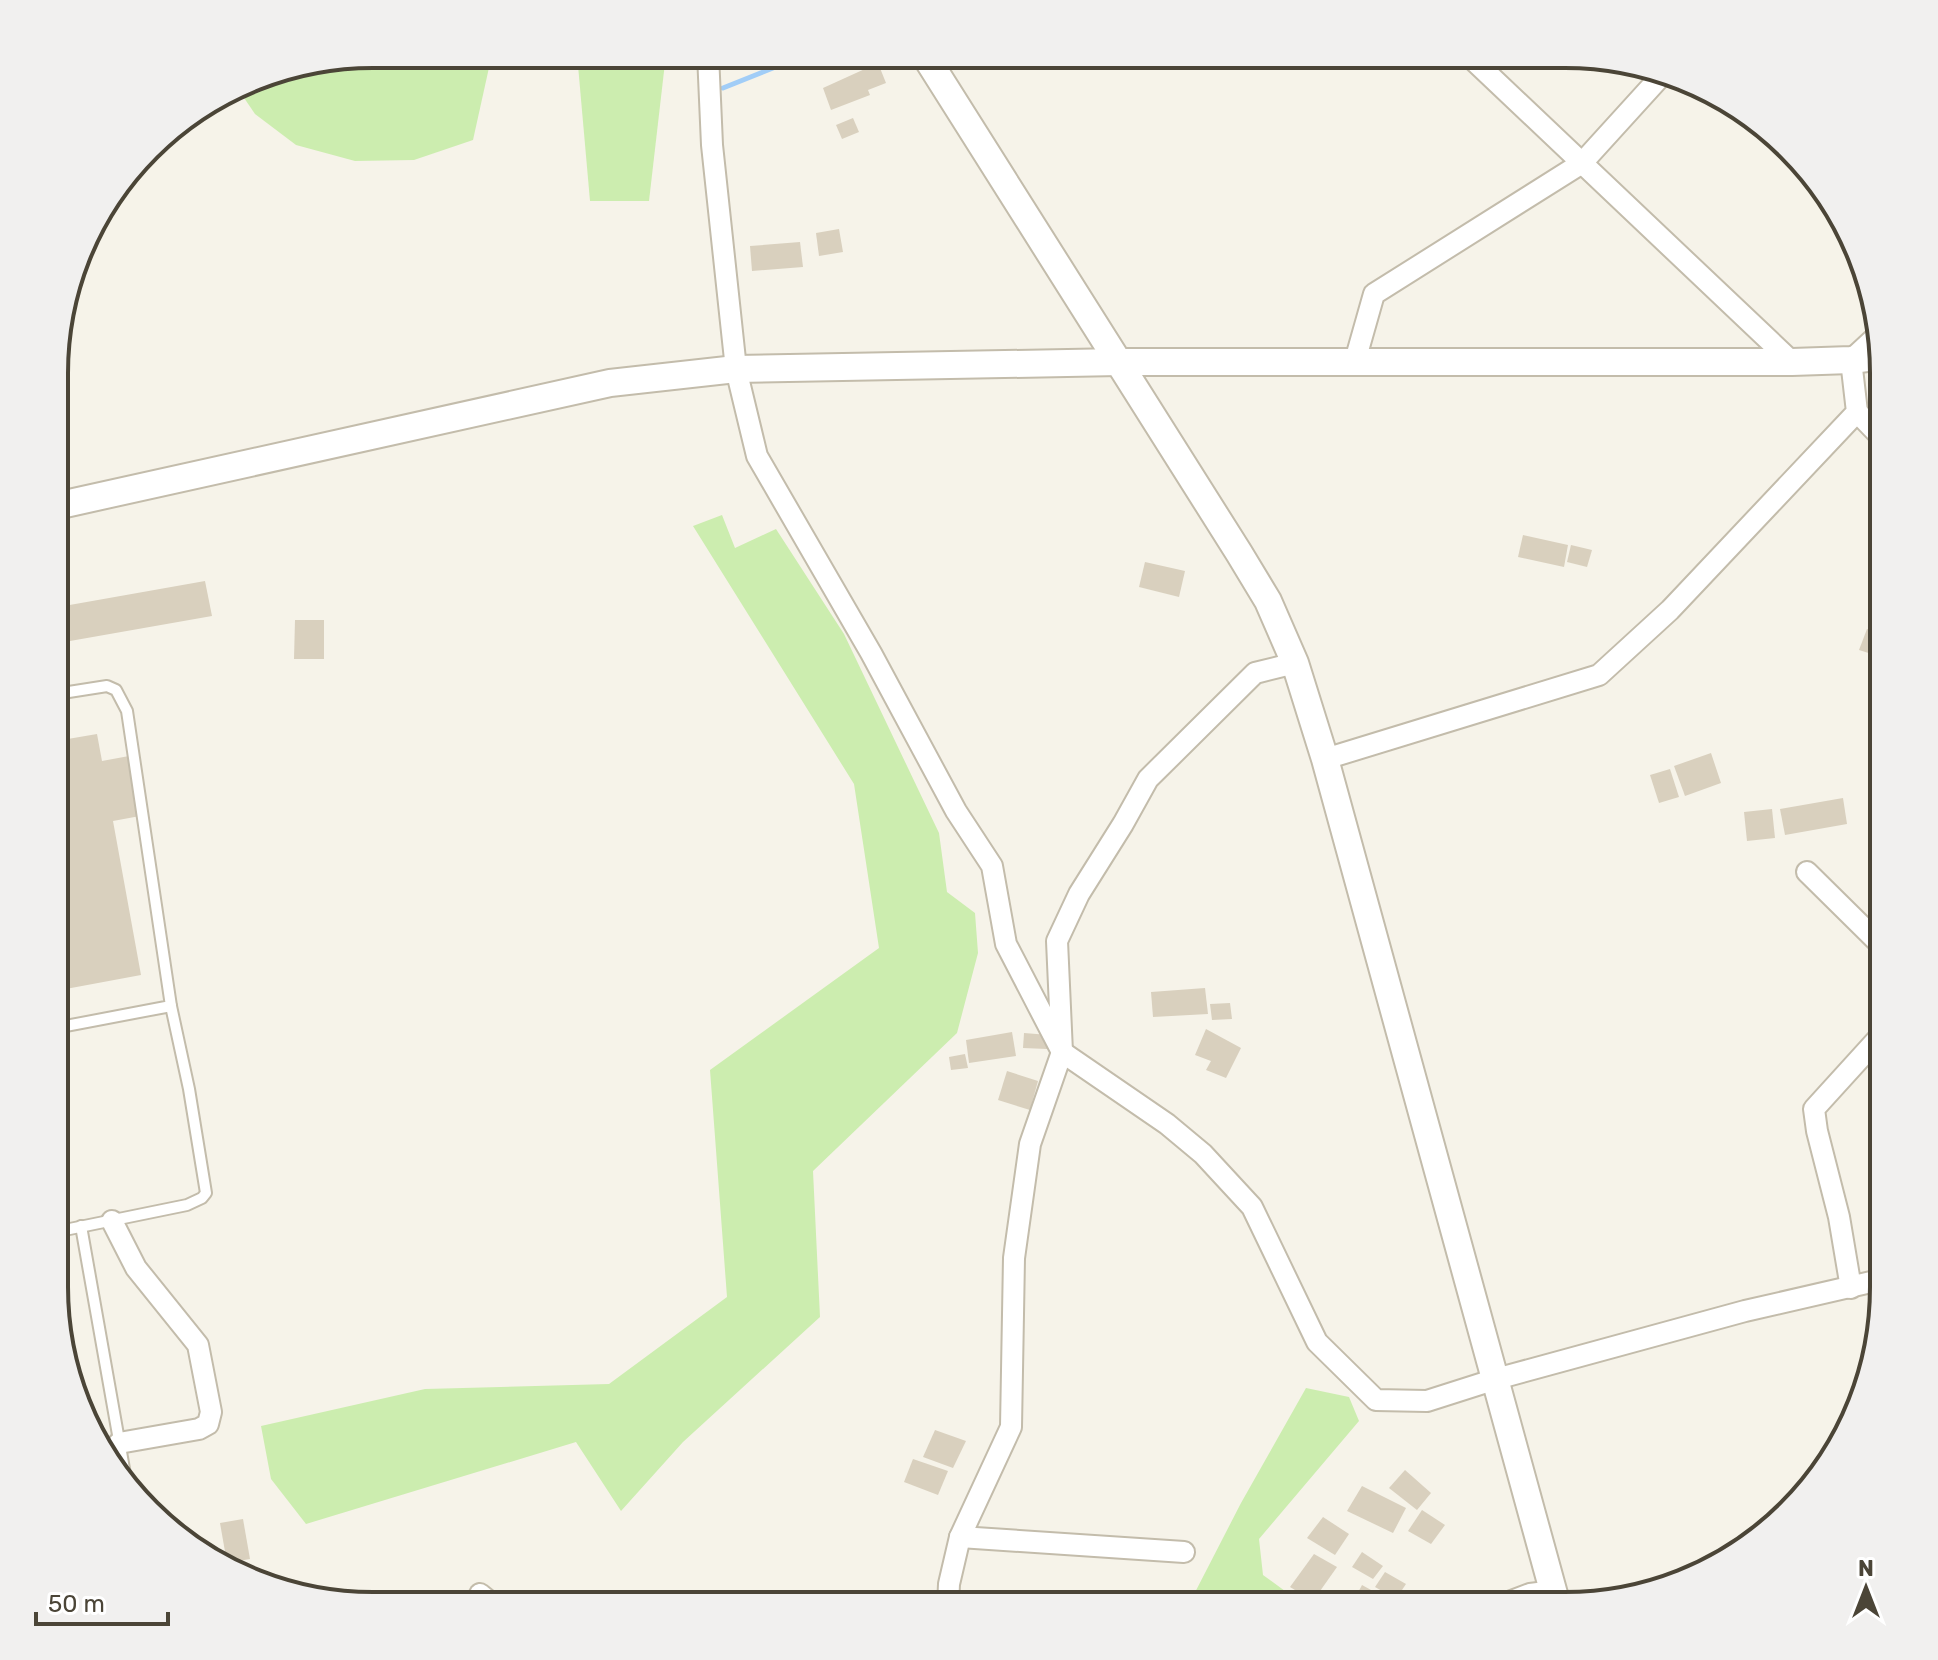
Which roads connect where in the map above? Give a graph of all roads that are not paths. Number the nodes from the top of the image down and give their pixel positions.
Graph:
1 (709, 68) edge
2 (933, 68) edge
3 (1482, 68) edge
4 (1656, 82) edge
5 (1582, 163) junction
6 (1868, 344) edge
7 (1869, 358) edge
8 (1851, 360) junction
9 (1355, 361) junction
10 (1119, 362) junction
11 (1792, 362) junction
12 (736, 369) junction
13 (1857, 412) junction
14 (1870, 426) edge
15 (68, 503) edge
16 (1295, 663) junction
17 (68, 692) edge
18 (1325, 759) junction
19 (1807, 872) dead end
20 (1870, 934) edge
21 (171, 1006) junction
22 (68, 1026) edge
23 (1870, 1047) edge
24 (1062, 1052) junction
25 (112, 1221) junction
26 (81, 1226) junction
27 (68, 1229) edge
28 (1870, 1283) edge
29 (1851, 1288) junction
30 (1496, 1379) junction
31 (119, 1443) junction
32 (123, 1462) edge
33 (960, 1537) junction
34 (1184, 1552) dead end
35 (949, 1592) edge
36 (1553, 1592) edge

1 - 12 street
2 - 10 street
3 - 5 street
4 - 5 street
5 - 9 street
5 - 11 street
6 - 8 street
7 - 8 street
8 - 11 street
8 - 13 street
9 - 10 street
9 - 11 street
10 - 12 street
10 - 16 street
12 - 15 street
12 - 24 street
13 - 14 street
13 - 18 street
16 - 18 street
16 - 24 street
17 - 21 lane
18 - 30 street
19 - 20 street
21 - 22 lane
21 - 25 lane
23 - 29 street
24 - 30 street
24 - 33 street
25 - 26 lane
25 - 31 street
26 - 27 lane
26 - 31 lane
28 - 29 street
29 - 30 street
30 - 36 street
31 - 32 lane
33 - 34 street
33 - 35 street

